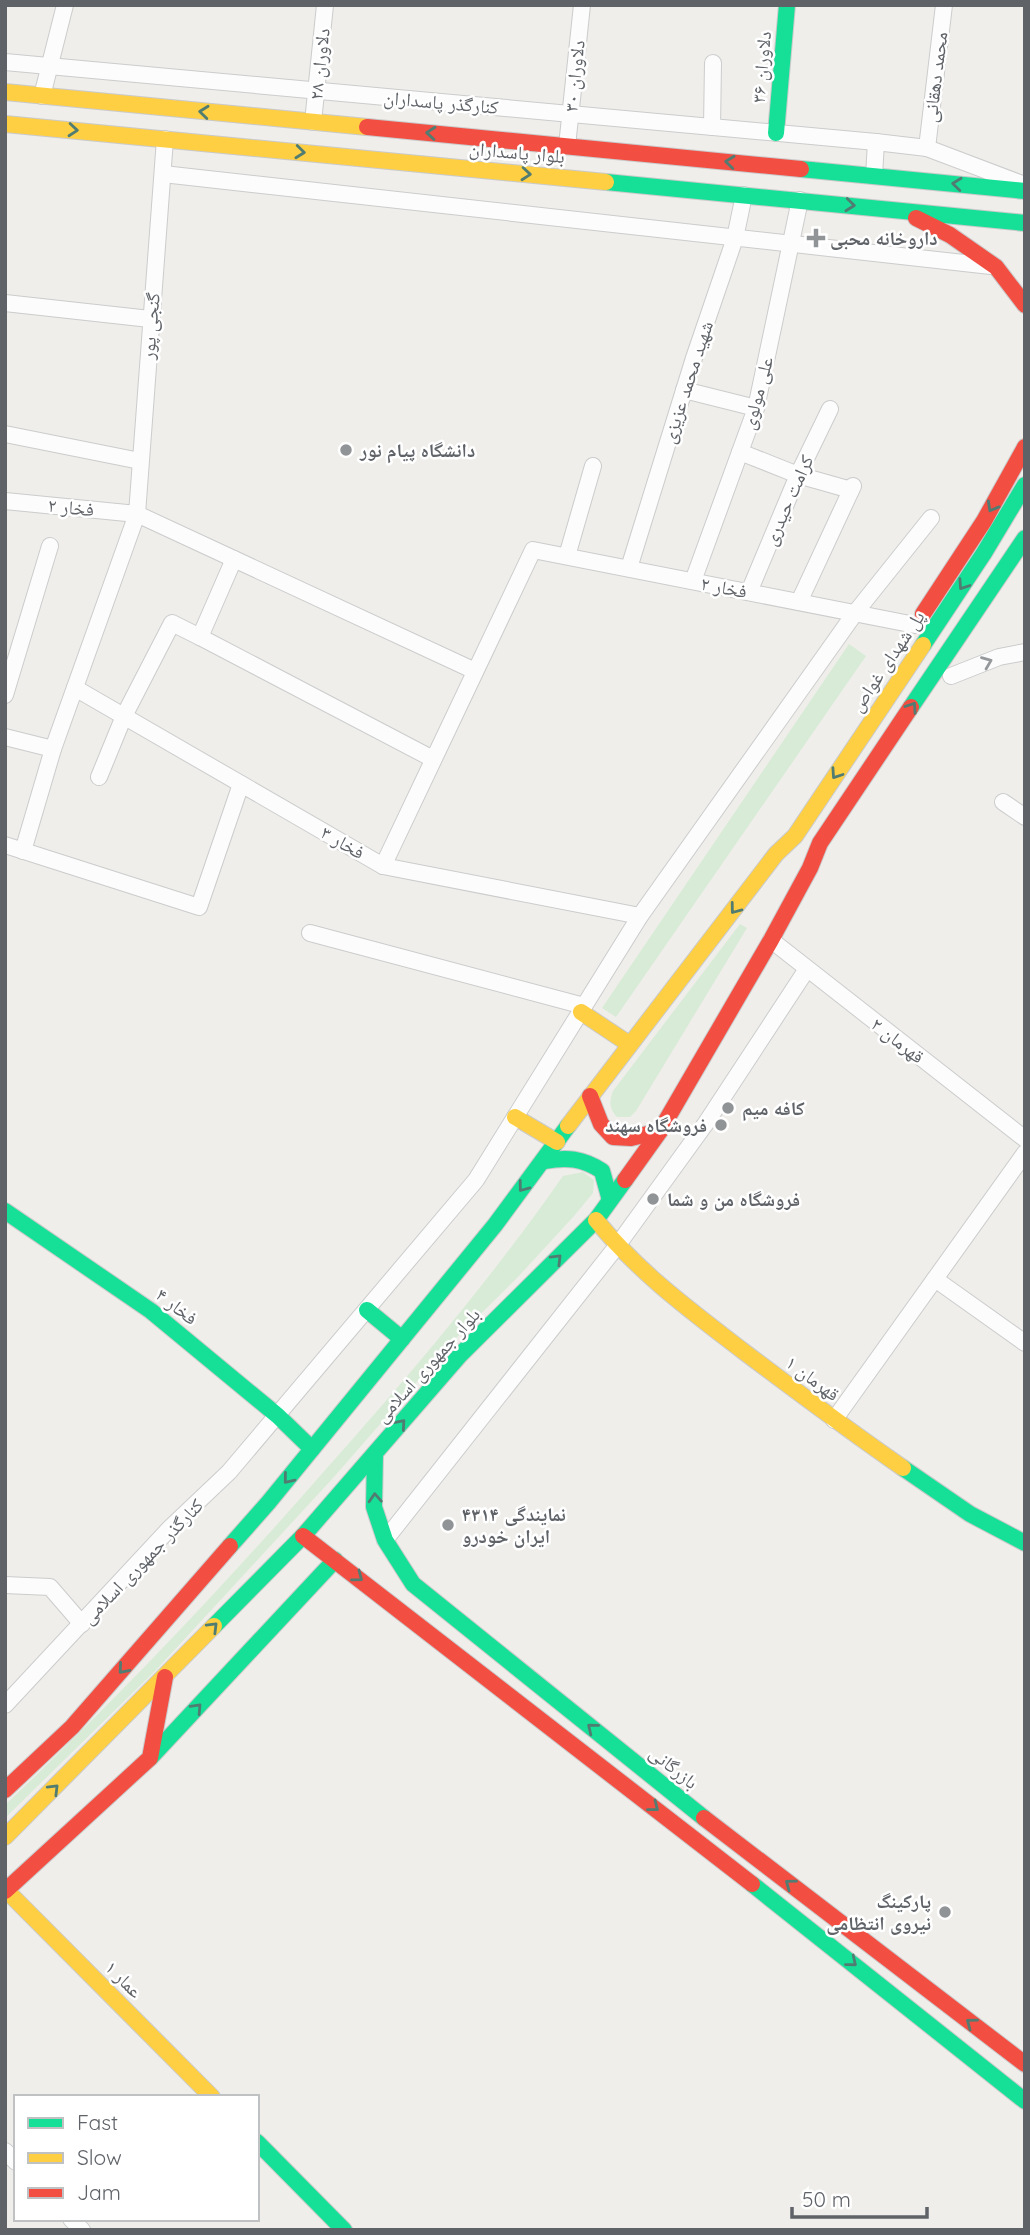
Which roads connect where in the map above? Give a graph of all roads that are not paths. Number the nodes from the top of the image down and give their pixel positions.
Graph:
1 (65, 5) edge
2 (325, 5) edge
3 (582, 5) edge
4 (787, 5) edge
5 (944, 5) edge
6 (5, 62) edge
7 (713, 63) dead end
8 (49, 66) junction
9 (316, 91) junction
10 (5, 92) edge
11 (42, 96) junction
12 (570, 114) junction
13 (313, 122) junction
14 (5, 124) edge
15 (712, 127) junction
16 (776, 132) junction
17 (166, 139) junction
18 (876, 142) junction
19 (567, 146) junction
20 (927, 148) junction
21 (163, 174) junction
22 (874, 176) junction
23 (1025, 185) edge
24 (1025, 191) edge
25 (744, 195) junction
26 (800, 200) junction
27 (900, 210) junction
28 (1025, 223) edge
29 (735, 238) junction
30 (790, 244) junction
31 (996, 267) junction
32 (5, 303) edge
33 (1025, 305) edge
34 (150, 318) junction
35 (684, 390) junction
36 (756, 408) junction
37 (830, 410) dead end
38 (5, 434) edge
39 (1025, 447) edge
40 (740, 452) junction
41 (140, 461) junction
42 (593, 466) dead end
43 (798, 475) junction
44 (1025, 485) edge
45 (5, 500) edge
46 (137, 514) junction
47 (931, 518) dead end
48 (1025, 538) edge
49 (50, 546) dead end
50 (567, 556) junction
51 (234, 559) junction
52 (1025, 562) edge
53 (629, 568) junction
54 (694, 581) junction
55 (749, 592) junction
56 (799, 602) junction
57 (855, 613) junction
58 (988, 622) dead end
59 (912, 631) joint
60 (200, 637) junction
61 (1025, 652) edge
62 (966, 654) dead end
63 (475, 671) junction
64 (948, 681) joint
65 (75, 688) junction
66 (5, 695) edge
67 (124, 716) junction
68 (916, 728) dead end
69 (5, 737) edge
70 (53, 748) junction
71 (433, 759) junction
72 (99, 777) dead end
73 (242, 784) junction
74 (804, 794) dead end
75 (1003, 802) dead end
76 (1025, 817) edge
77 (5, 845) edge
78 (23, 851) junction
79 (776, 854) junction
80 (383, 866) junction
81 (810, 868) junction
82 (640, 916) junction
83 (310, 933) dead end
84 (771, 940) junction
85 (807, 969) junction
86 (582, 1009) junction
87 (629, 1044) junction
88 (590, 1096) junction
89 (515, 1117) junction
90 (660, 1131) junction
91 (1025, 1139) edge
92 (557, 1142) junction
93 (1025, 1153) edge
94 (544, 1161) junction
95 (610, 1200) junction
96 (5, 1211) edge
97 (596, 1220) junction
98 (617, 1246) junction
99 (935, 1279) junction
100 (367, 1310) junction
101 (401, 1339) junction
102 (1025, 1343) edge
103 (278, 1416) junction
104 (834, 1420) junction
105 (312, 1449) junction
106 (375, 1454) junction
107 (303, 1536) junction
108 (385, 1540) junction
109 (1025, 1543) edge
110 (335, 1560) junction
111 (413, 1584) junction
112 (5, 1586) edge
113 (391, 1603) junction
114 (82, 1624) junction
115 (164, 1677) junction
116 (5, 1705) edge
117 (623, 1753) junction
118 (150, 1758) junction
119 (608, 1772) junction
120 (5, 1790) edge
121 (5, 1838) edge
122 (6, 1891) edge
123 (1025, 2064) edge
124 (210, 2095) edge
125 (1025, 2101) edge
126 (259, 2144) edge
127 (344, 2230) edge

1 - 8 street
2 - 9 street, دلاوران ۲۸
3 - 12 street, دلاوران ۳۰
4 - 16 main road, دلاوران ۳۶
5 - 20 street, محمد دهقانی
6 - 8 street, کنارگذر پاسداران
7 - 15 street
8 - 9 street, کنارگذر پاسداران
8 - 11 street
9 - 12 street, کنارگذر پاسداران
9 - 13 street, دلاوران ۲۸
10 - 11 main road, بلوار پاسداران
13 -> 11 main road, بلوار پاسداران
12 - 15 street, کنارگذر پاسداران
12 - 19 street, دلاوران ۳۰
19 -> 13 main road, بلوار پاسداران
14 -> 17 main road, بلوار پاسداران
15 - 16 street, کنارگذر پاسداران
16 - 18 street, کنارگذر پاسداران
17 - 21 street, گنجی پور
17 -> 25 main road, بلوار پاسداران
18 - 20 street, محمد دهقانی
18 - 22 street
22 -> 19 main road, بلوار پاسداران
20 - 23 street
21 - 29 street
21 - 34 street, گنجی پور
24 -> 22 main road, بلوار پاسداران
25 - 26 main road, بلوار پاسداران
25 - 29 street, شهید محمد عزیزی
26 -> 27 main road, بلوار پاسداران
26 - 30 street, علی مولوی
27 - 28 main road, بلوار پاسداران
27 - 31 main road
29 - 30 street
29 - 35 street, شهید محمد عزیزی
30 - 31 street
30 - 36 street, علی مولوی
31 - 33 main road
32 - 34 street
34 - 41 street, گنجی پور
35 - 36 street
35 - 53 street, شهید محمد عزیزی
36 - 40 street, علی مولوی
37 - 43 street, کرامت حیدری
38 - 41 street
39 -> 59 main road
40 - 43 street
40 - 54 street, علی مولوی
41 - 46 street, گنجی پور
42 - 50 street
43 - 55 street, کرامت حیدری
43 - 56 street
44 -> 79 main road, پل شهدای غواص
45 - 46 street, فخار ۲
46 - 51 street, فخار ۲
46 - 65 street, گنجی پور
47 - 57 street, کنارگذر جمهوری اسلامی
81 -> 48 main road
49 - 66 street
50 - 53 street, فخار ۲
50 - 63 street, فخار ۲
51 - 60 street
51 - 63 street, فخار ۲
52 - 58 main road
53 - 54 street, فخار ۲
54 - 55 street, فخار ۲
55 - 56 street, فخار ۲
56 - 57 street, فخار ۲
57 - 59 street, فخار ۲
57 - 82 street, کنارگذر جمهوری اسلامی
60 - 67 street
60 - 71 street
64 -> 61 street
62 - 64 main road
63 - 71 street
65 - 67 street, فخار ۳
65 - 70 street, گنجی پور
67 - 72 street
67 - 73 street, فخار ۳
68 - 81 main road
69 - 70 street
70 - 78 street, گنجی پور
71 - 80 street
73 - 78 street
73 - 80 street, فخار ۳
74 - 79 main road
75 - 76 street
77 - 78 street
79 -> 87 main road, بلوار جمهوری اسلامی
80 - 82 street, فخار ۳
81 - 84 main road, بلوار جمهوری اسلامی
82 - 86 street, کنارگذر جمهوری اسلامی
83 - 86 street
84 - 85 street, قهرمان ۲
84 - 90 main road, بلوار جمهوری اسلامی
85 - 91 street, قهرمان ۲
85 - 98 street
86 - 87 main road
86 - 89 street, کنارگذر جمهوری اسلامی
87 - 88 main road, بلوار جمهوری اسلامی
88 - 90 main road
88 - 92 main road, بلوار جمهوری اسلامی
89 - 92 main road
89 - 100 street, کنارگذر جمهوری اسلامی
90 - 95 main road, بلوار جمهوری اسلامی
92 - 94 main road, بلوار جمهوری اسلامی
93 - 99 street
94 - 95 main road
94 -> 101 main road, بلوار جمهوری اسلامی
95 - 97 main road, بلوار جمهوری اسلامی
96 - 103 main road, فخار ۴
97 - 98 main road, قهرمان ۱
106 -> 97 main road, بلوار جمهوری اسلامی
98 - 104 main road, قهرمان ۱
98 - 108 street
99 - 102 street
99 - 104 street
100 - 101 main road
100 - 103 street, کنارگذر جمهوری اسلامی
101 - 105 main road, بلوار جمهوری اسلامی
103 - 105 main road, فخار ۴
103 - 114 street, کنارگذر جمهوری اسلامی
104 - 109 main road, قهرمان ۱
105 -> 120 main road, بلوار جمهوری اسلامی
106 - 107 main road, بلوار جمهوری اسلامی
108 -> 106 main road, بازرگانی
107 - 110 main road
115 -> 107 main road, بلوار جمهوری اسلامی
108 - 111 main road, بازرگانی
110 -> 113 main road
118 -> 110 main road
111 - 113 main road
117 -> 111 main road, بازرگانی
112 - 114 street
113 - 119 main road
114 - 116 street, کنارگذر جمهوری اسلامی
115 - 118 main road
121 -> 115 main road, بلوار جمهوری اسلامی
117 - 119 main road
123 -> 117 main road, بازرگانی
118 - 122 main road
119 -> 125 main road
122 - 124 main road, عمار ۱
126 - 127 main road

